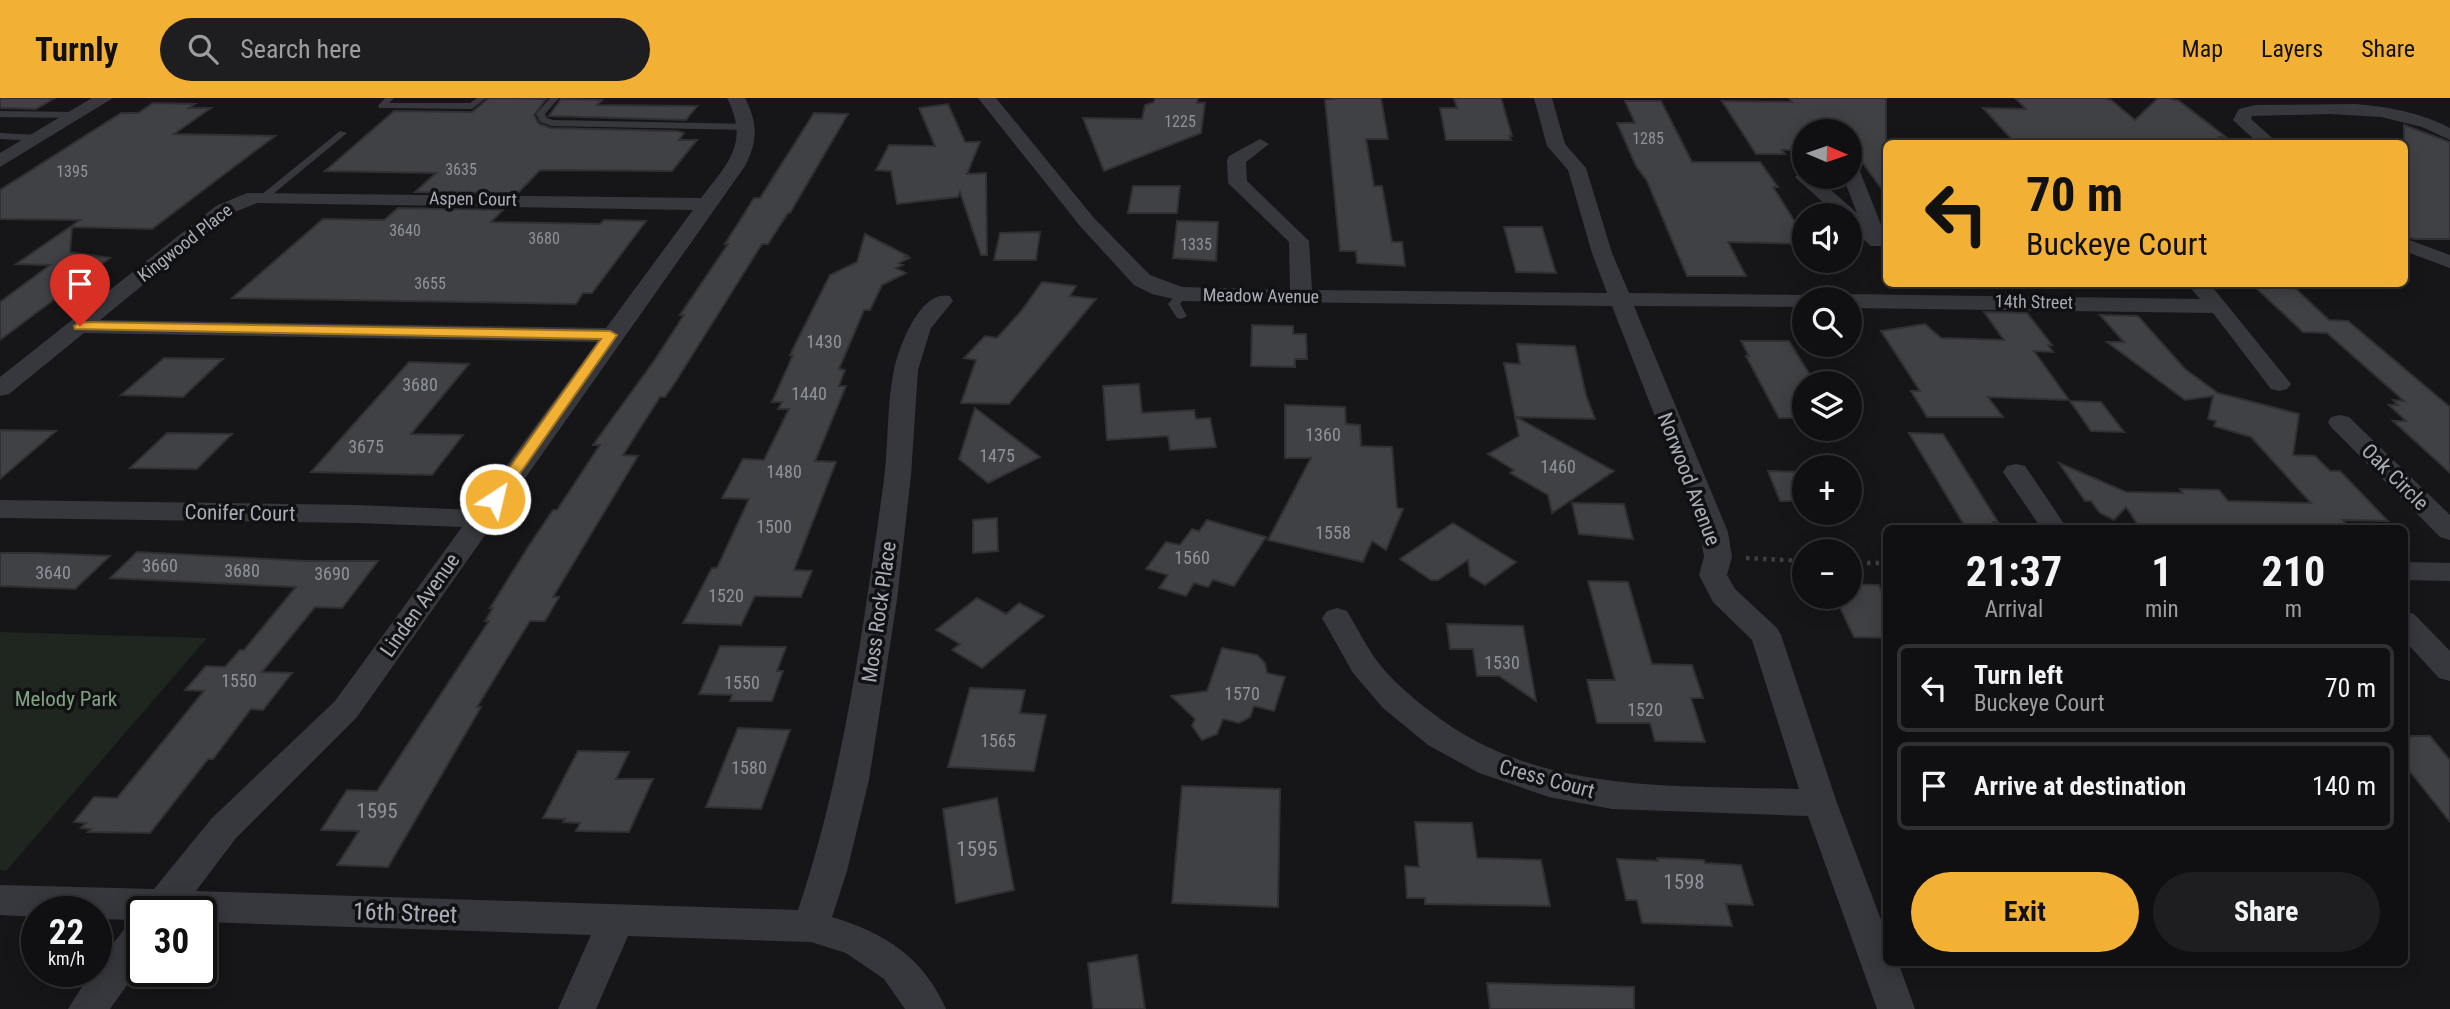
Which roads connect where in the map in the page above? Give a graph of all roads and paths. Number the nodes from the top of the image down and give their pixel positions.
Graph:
1 (104, 98) edge
2 (390, 98) edge
3 (482, 98) edge
4 (555, 98) edge
5 (736, 98) edge
6 (987, 98) edge
7 (1543, 98) edge
8 (0, 114) edge
9 (75, 115) junction
10 (749, 127) junction
11 (342, 133) dead end
12 (2450, 135) edge
13 (0, 136) edge
14 (38, 138) junction
15 (2265, 140) edge
16 (1260, 144) dead end
17 (0, 161) edge
18 (1819, 189) edge
19 (1858, 189) edge
20 (264, 197) junction
21 (239, 201) joint
22 (1835, 203) edge
23 (707, 204) junction
24 (1862, 230) edge
25 (2408, 246) edge
26 (1882, 251) edge
27 (2450, 262) edge
28 (2201, 287) edge
29 (1902, 292) edge
30 (1182, 294) junction
31 (1301, 297) junction
32 (1862, 299) edge
33 (1622, 300) junction
34 (1792, 300) edge
35 (942, 301) dead end
36 (2219, 306) junction
37 (1181, 316) dead end
38 (80, 326) junction
39 (610, 335) junction
40 (2280, 384) dead end
41 (0, 389) edge
42 (2340, 422) dead end
43 (2016, 472) dead end
44 (0, 509) edge
45 (481, 519) junction
46 (2052, 525) edge
47 (2450, 531) edge
48 (1718, 557) junction
49 (1792, 560) edge
50 (1862, 563) edge
51 (1883, 563) edge
52 (2408, 571) edge
53 (2450, 572) edge
54 (1337, 618) dead end
55 (2408, 625) edge
56 (2450, 670) edge
57 (1820, 803) junction
58 (170, 896) edge
59 (0, 900) edge
60 (126, 906) edge
61 (217, 910) edge
62 (615, 921) junction
63 (811, 926) junction
64 (126, 956) edge
65 (87, 1009) edge
66 (577, 1009) edge
67 (927, 1009) edge
68 (1896, 1009) edge

1 - 9 street
2 - 3 lane
4 - 10 lane
5 - 10 street
6 - 30 street, Meadow Avenue
7 - 33 street, Norwood Avenue
8 - 9 lane
9 - 14 street
10 - 23 street, Linden Avenue
11 - 20 lane
12 - 15 street
13 - 14 lane
14 - 17 street
16 - 31 street
18 - 22 street
19 - 26 street
20 - 21 street, Aspen Court
20 - 23 street, Aspen Court
21 - 38 street, Kingwood Place
23 - 39 street, Linden Avenue
24 - 26 street
25 - 27 street
28 - 36 street
29 - 32 street, 14th Street
29 - 36 street, 14th Street
30 - 31 street, Meadow Avenue
30 - 37 lane
31 - 33 street, Meadow Avenue
33 - 34 street
33 - 48 street, Norwood Avenue
35 - 63 street, Moss Rock Place
36 - 40 street
38 - 39 street
38 - 41 street, Kingwood Place
39 - 45 street, Linden Avenue
42 - 47 street, Oak Circle
43 - 46 street
44 - 45 street, Conifer Court
45 - 58 street, Linden Avenue
48 - 49 path
48 - 57 street, Norwood Avenue
50 - 51 path
52 - 53 street
54 - 57 street, Cress Court
55 - 56 street
57 - 68 street, Norwood Avenue
59 - 60 street, 16th Street
61 - 62 street, 16th Street
62 - 63 street, 16th Street
62 - 66 street
63 - 67 street, 16th Street
64 - 65 street

